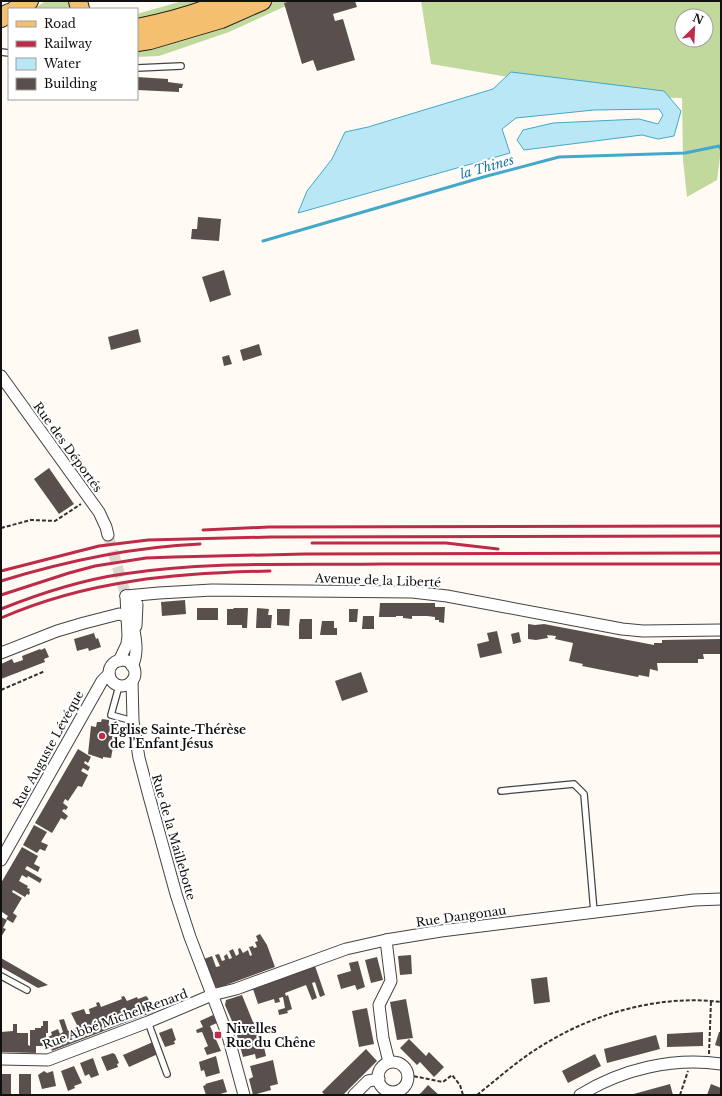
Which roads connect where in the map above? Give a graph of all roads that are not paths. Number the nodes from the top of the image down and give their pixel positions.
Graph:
1 (29, 1) edge
2 (228, 1) edge
3 (262, 1) edge
4 (18, 8) edge
5 (138, 28) edge
6 (138, 42) edge
7 (181, 66) dead end
8 (138, 68) edge
9 (3, 383) edge
10 (108, 535) tunnel mouth
11 (126, 596) junction
12 (128, 616) junction
13 (721, 630) edge
14 (136, 642) junction
15 (1, 653) edge
16 (119, 660) junction
17 (132, 666) junction
18 (109, 674) junction
19 (132, 681) junction
20 (119, 686) junction
21 (133, 721) junction
22 (501, 791) dead end
23 (1, 860) edge
24 (721, 899) edge
25 (594, 912) junction
26 (386, 940) junction
27 (1, 976) edge
28 (28, 990) dead end
29 (212, 996) junction
30 (148, 1022) junction
31 (1, 1059) edge
32 (389, 1062) junction
33 (721, 1064) edge
34 (167, 1074) dead end
35 (379, 1079) junction
36 (244, 1095) edge
37 (354, 1095) edge
38 (580, 1095) edge

1 - 4 main road
2 - 5 main road
3 - 6 main road
7 - 8 lane
9 - 10 street, Rue des Déportés
11 - 12 street
11 - 13 street, Avenue de la Liberté
11 - 14 street
12 - 14 street
12 - 15 street
12 - 16 street
14 - 17 street
16 - 17 street
16 - 18 street
17 - 19 street
18 - 20 street
18 - 23 street, Rue Auguste Lévéque
19 - 20 street
19 - 21 street, Rue de la Maillebotte
20 - 21 lane
21 - 29 street, Rue de la Maillebotte
22 - 25 lane
24 - 25 street, Rue Dangonau
25 - 26 street, Rue Dangonau
26 - 29 street, Rue Dangonau
26 - 32 street
27 - 28 lane
29 - 30 street, Rue Abbé Michel Renard
29 - 36 street, Rue de la Maillebotte
30 - 31 street, Rue Abbé Michel Renard
30 - 34 lane
32 - 35 street
32 - 35 street
33 - 38 street
35 - 37 street

